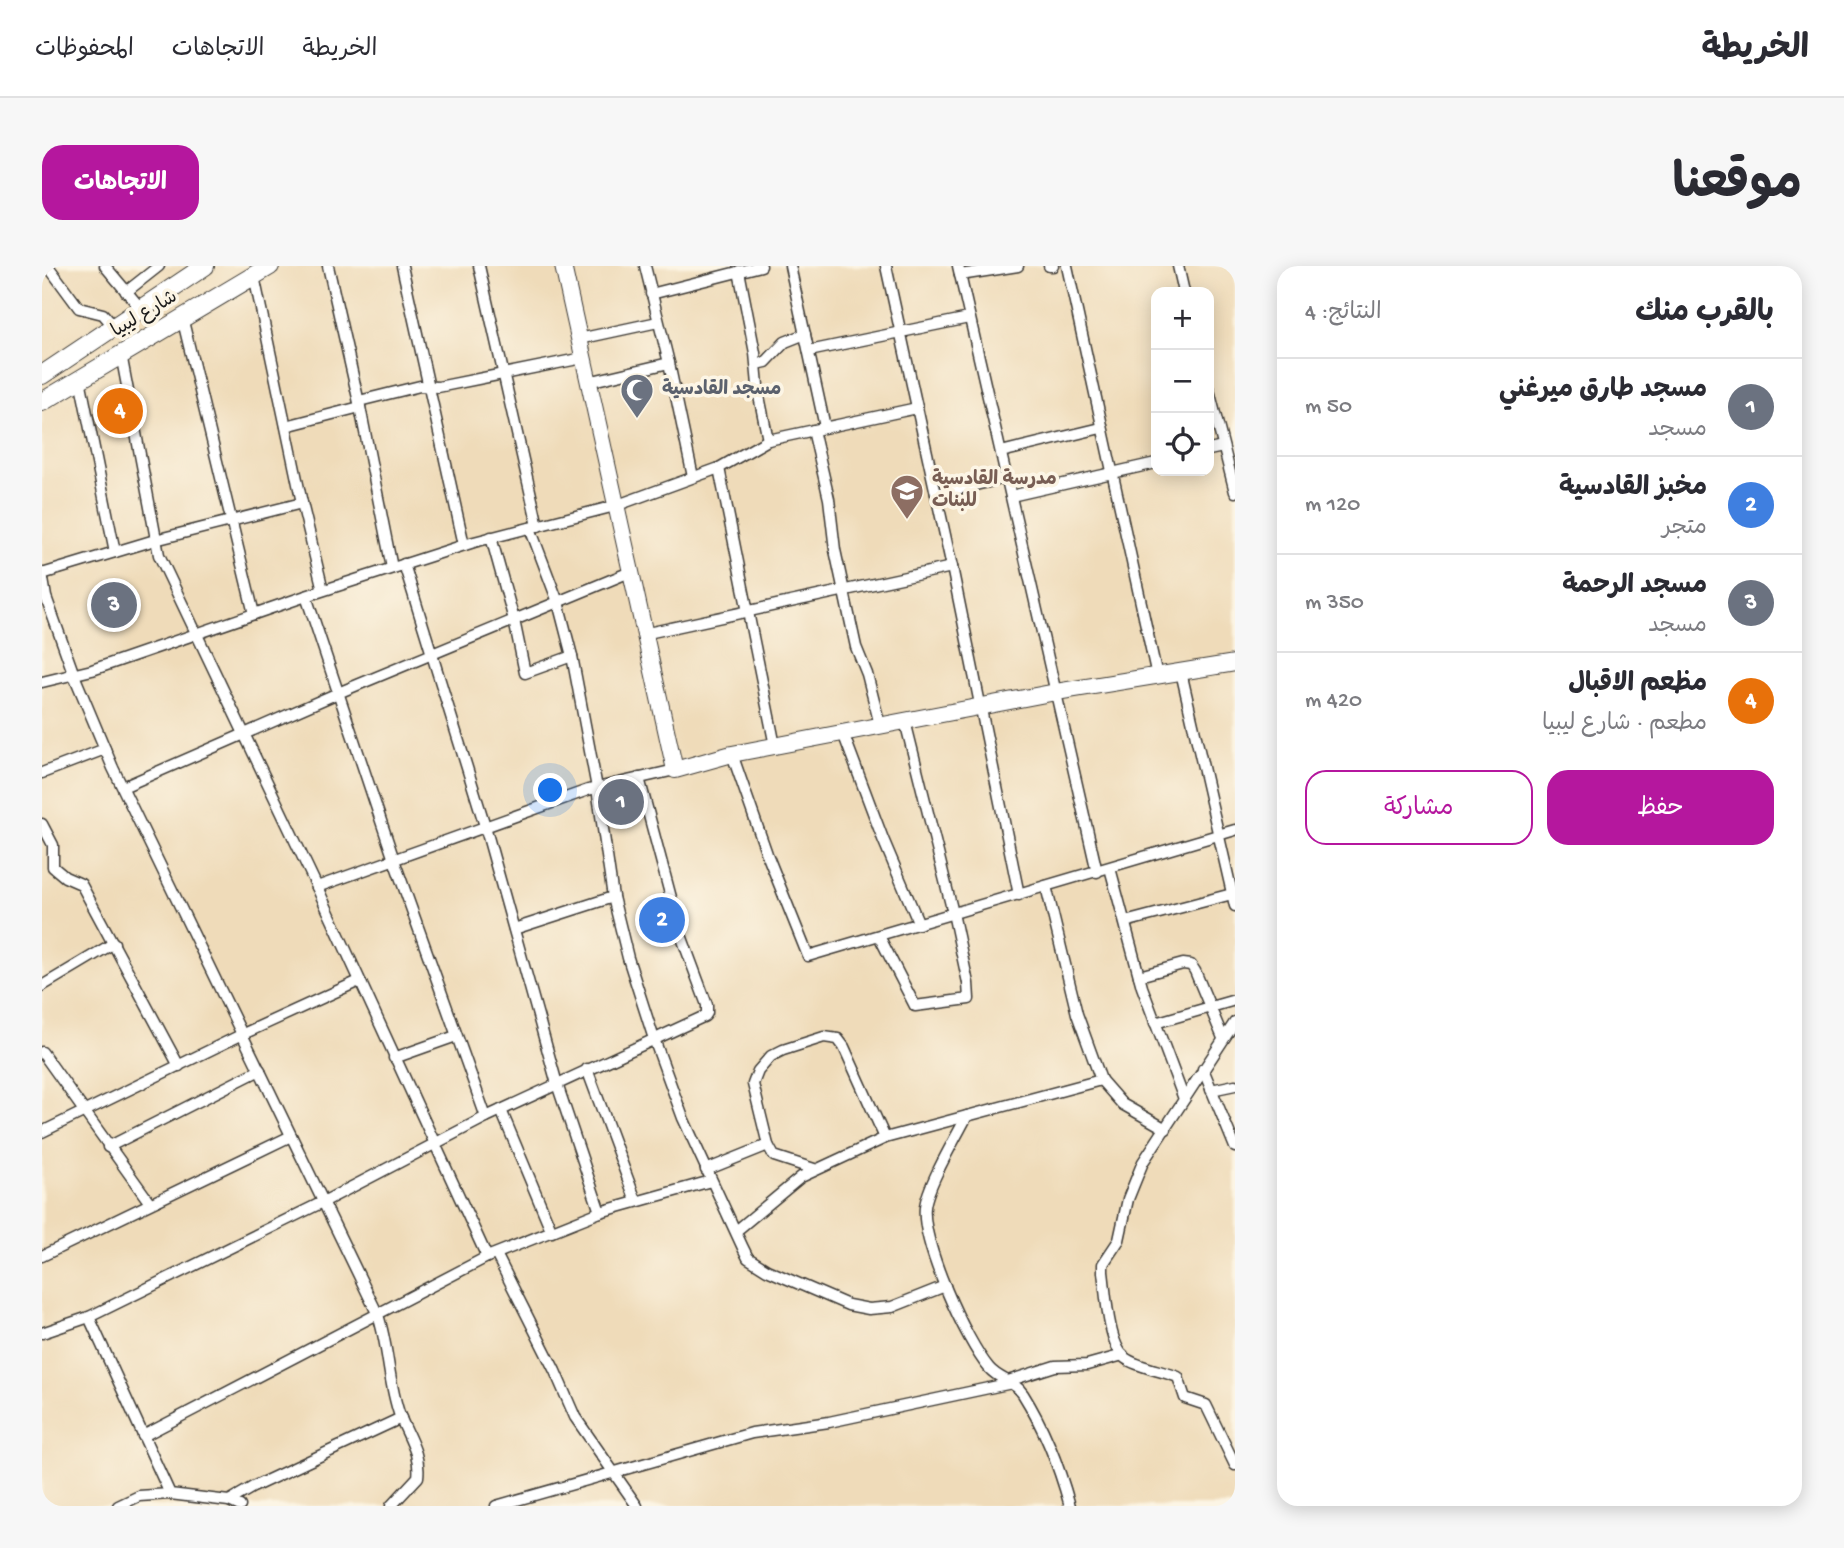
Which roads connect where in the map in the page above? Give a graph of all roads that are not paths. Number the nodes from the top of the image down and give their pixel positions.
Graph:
1 (44, 266) edge
2 (104, 266) edge
3 (159, 266) edge
4 (205, 266) edge
5 (270, 266) edge
6 (328, 266) edge
7 (402, 266) edge
8 (479, 266) edge
9 (563, 266) edge
10 (645, 266) edge
11 (761, 266) edge
12 (790, 266) edge
13 (886, 266) edge
14 (1018, 266) edge
15 (1067, 266) edge
16 (1178, 266) edge
17 (745, 269) edge
18 (959, 270) edge
19 (254, 276) junction
20 (1183, 287) edge
21 (127, 292) junction
22 (651, 294) junction
23 (142, 310) junction
24 (182, 317) junction
25 (969, 318) junction
26 (658, 322) junction
27 (115, 328) junction
28 (900, 332) junction
29 (805, 334) junction
30 (579, 339) junction
31 (809, 351) junction
32 (121, 354) junction
33 (583, 358) junction
34 (669, 363) junction
35 (757, 364) junction
36 (42, 375) edge
37 (503, 375) junction
38 (80, 379) junction
39 (588, 382) junction
40 (429, 387) junction
41 (42, 402) edge
42 (360, 404) junction
43 (917, 408) junction
44 (1214, 410) edge
45 (286, 426) junction
46 (825, 427) junction
47 (1101, 428) junction
48 (813, 430) junction
49 (768, 440) junction
50 (1223, 447) junction
51 (1214, 449) edge
52 (1001, 452) junction
53 (1151, 464) edge
54 (1232, 466) edge
55 (719, 468) junction
56 (1111, 474) junction
57 (693, 477) junction
58 (1006, 478) junction
59 (1235, 492) edge
60 (936, 494) junction
61 (1011, 496) junction
62 (302, 503) junction
63 (615, 506) junction
64 (231, 520) junction
65 (534, 527) junction
66 (491, 537) junction
67 (155, 540) junction
68 (464, 545) junction
69 (115, 552) junction
70 (398, 566) junction
71 (952, 567) junction
72 (630, 572) junction
73 (42, 573) edge
74 (843, 589) junction
75 (323, 590) junction
76 (306, 596) junction
77 (558, 602) junction
78 (748, 611) junction
79 (254, 614) junction
80 (514, 620) junction
81 (643, 634) junction
82 (198, 635) junction
83 (432, 655) junction
84 (572, 656) junction
85 (1235, 663) edge
86 (1181, 673) junction
87 (74, 675) junction
88 (1157, 676) junction
89 (42, 682) edge
90 (1056, 692) junction
91 (338, 693) junction
92 (979, 707) junction
93 (905, 721) junction
94 (880, 725) junction
95 (244, 733) junction
96 (843, 733) junction
97 (775, 746) junction
98 (105, 749) junction
99 (732, 754) junction
100 (675, 769) junction
101 (42, 773) edge
102 (639, 778) junction
103 (123, 787) junction
104 (597, 788) junction
105 (42, 824) edge
106 (485, 826) junction
107 (1235, 830) edge
108 (1218, 836) junction
109 (394, 860) junction
110 (1110, 869) junction
111 (1097, 872) junction
112 (1046, 886) junction
113 (317, 887) junction
114 (1232, 894) junction
115 (1019, 895) junction
116 (613, 897) junction
117 (1235, 906) edge
118 (953, 914) junction
119 (1125, 922) junction
120 (919, 924) junction
121 (514, 929) junction
122 (879, 936) junction
123 (114, 943) junction
124 (1139, 976) junction
125 (359, 981) junction
126 (42, 986) edge
127 (1235, 1000) edge
128 (1211, 1007) junction
129 (1235, 1022) edge
130 (1155, 1023) junction
131 (243, 1034) junction
132 (456, 1036) junction
133 (1223, 1038) junction
134 (654, 1039) junction
135 (42, 1052) edge
136 (394, 1058) junction
137 (179, 1066) junction
138 (587, 1069) junction
139 (1203, 1069) junction
140 (260, 1070) junction
141 (1101, 1080) junction
142 (557, 1084) junction
143 (1235, 1085) edge
144 (1211, 1090) junction
145 (1184, 1099) junction
146 (501, 1110) junction
147 (83, 1112) junction
148 (967, 1116) junction
149 (486, 1117) junction
150 (1166, 1129) junction
151 (42, 1132) edge
152 (291, 1136) junction
153 (885, 1138) junction
154 (435, 1144) junction
155 (768, 1146) junction
156 (108, 1147) junction
157 (1235, 1147) edge
158 (814, 1169) junction
159 (706, 1170) junction
160 (711, 1181) junction
161 (636, 1201) junction
162 (323, 1202) junction
163 (150, 1203) junction
164 (600, 1212) junction
165 (736, 1231) junction
166 (552, 1232) junction
167 (491, 1255) junction
168 (42, 1256) edge
169 (945, 1286) junction
170 (377, 1315) junction
171 (89, 1317) junction
172 (42, 1333) edge
173 (1123, 1355) junction
174 (1010, 1382) junction
175 (401, 1418) junction
176 (143, 1436) junction
177 (1235, 1465) edge
178 (614, 1471) junction
179 (170, 1494) junction
180 (235, 1504) edge
181 (118, 1506) edge
182 (391, 1506) edge
183 (496, 1506) edge
184 (637, 1506) edge
185 (1070, 1506) edge

1 - 27 street
2 - 21 street
3 - 21 street
4 - 23 main road, شارع ليبيا
5 - 19 main road, شارع ليبيا
6 - 42 street
7 - 40 street
8 - 37 street
9 - 30 street
10 - 22 street
11 - 17 street
12 - 29 street
13 - 28 street
14 - 18 street
15 - 47 street
16 - 20 street
17 - 22 street
17 - 35 street
18 - 25 street
19 - 24 main road, شارع ليبيا
19 - 45 street
21 - 23 street
22 - 26 street
23 - 27 main road, شارع ليبيا
24 - 32 main road, شارع ليبيا
24 - 64 street
25 - 28 street
25 - 52 street
26 - 30 street
26 - 34 street
27 - 36 main road, شارع ليبيا
28 - 31 street
28 - 43 street
29 - 31 street
29 - 35 street
30 - 33 street
31 - 46 street
32 - 38 main road, شارع ليبيا
32 - 67 street
33 - 37 street
33 - 39 street
34 - 39 street
34 - 57 street
35 - 49 street
37 - 40 street
37 - 65 street
38 - 41 main road, شارع ليبيا
38 - 69 street
39 - 63 street
40 - 42 street
40 - 68 street
42 - 45 street
42 - 70 street
43 - 46 street
43 - 60 street
44 - 50 street
45 - 62 street
46 - 48 street
47 - 52 street
47 - 56 street
48 - 49 street
48 - 74 street
49 - 55 street
50 - 51 street
50 - 54 street
52 - 58 street
53 - 56 street
54 - 59 street
55 - 57 street
55 - 78 street
56 - 61 street
56 - 88 street
57 - 63 street
58 - 60 street
58 - 61 street
60 - 71 street
61 - 90 street
62 - 64 street
62 - 75 street
63 - 65 street
63 - 72 street
64 - 67 street
64 - 79 street
65 - 66 street
65 - 77 street
66 - 68 street
66 - 80 street
67 - 69 street
67 - 82 street
68 - 70 street
69 - 73 street
70 - 75 street
70 - 83 street
71 - 74 street
71 - 92 street
72 - 77 street
72 - 81 street
73 - 87 street
74 - 78 street
74 - 94 street
75 - 76 street
76 - 79 street
76 - 91 street
77 - 80 street
77 - 84 street
78 - 81 street
78 - 97 street
79 - 82 street
80 - 83 street
80 - 84 street
81 - 100 street
82 - 87 street
82 - 95 street
83 - 91 street
83 - 106 street
84 - 104 street
85 - 86 street
86 - 88 street
86 - 108 street
87 - 89 street
87 - 98 street
88 - 90 street
90 - 92 street
90 - 111 street
91 - 95 street
91 - 109 street
92 - 93 street
92 - 115 street
93 - 94 street
93 - 118 street
94 - 96 street
95 - 103 street
95 - 113 street
96 - 97 street
96 - 120 street
97 - 99 street
98 - 101 street
98 - 103 street
99 - 100 street
99 - 122 street
100 - 102 street
102 - 104 street
102 - 134 street
103 - 131 street
104 - 106 street
104 - 116 street
105 - 123 street
106 - 109 street
106 - 121 street
107 - 108 street
108 - 110 street
108 - 114 street
109 - 113 street
109 - 132 street
110 - 111 street
110 - 119 street
111 - 112 street
112 - 115 street
112 - 141 street
113 - 125 street
114 - 117 street
114 - 119 street
115 - 118 street
116 - 121 street
116 - 134 street
118 - 120 street
118 - 122 street
119 - 124 street
120 - 122 street
121 - 142 street
123 - 126 street
123 - 137 street
124 - 128 street
124 - 130 street
125 - 131 street
125 - 136 street
127 - 128 street
128 - 130 street
128 - 133 street
129 - 133 street
130 - 145 street
131 - 137 street
131 - 140 street
132 - 136 street
132 - 149 street
133 - 139 street
134 - 138 street
134 - 159 street
135 - 147 street
136 - 154 street
137 - 147 street
138 - 142 street
138 - 161 street
139 - 144 street
139 - 145 street
140 - 152 street
140 - 156 street
141 - 148 street
141 - 150 street
142 - 146 street
142 - 164 street
143 - 144 street
144 - 157 street
145 - 150 street
146 - 149 street
146 - 166 street
147 - 151 street
147 - 156 street
148 - 153 street
148 - 169 street
149 - 154 street
150 - 173 street
152 - 162 street
152 - 163 street
153 - 155 street
153 - 158 street
154 - 162 street
154 - 167 street
155 - 158 street
155 - 159 street
156 - 163 street
158 - 165 street
159 - 160 street
160 - 161 street
160 - 165 street
161 - 164 street
162 - 170 street
162 - 171 street
163 - 168 street
164 - 166 street
165 - 169 street
166 - 167 street
167 - 170 street
167 - 178 street
169 - 174 street
170 - 175 street
170 - 176 street
171 - 172 street
171 - 176 street
173 - 174 street
173 - 177 street
174 - 178 street
174 - 185 street
175 - 180 street
175 - 182 street
176 - 179 street
178 - 183 street
178 - 184 street
179 - 180 street
179 - 181 street

